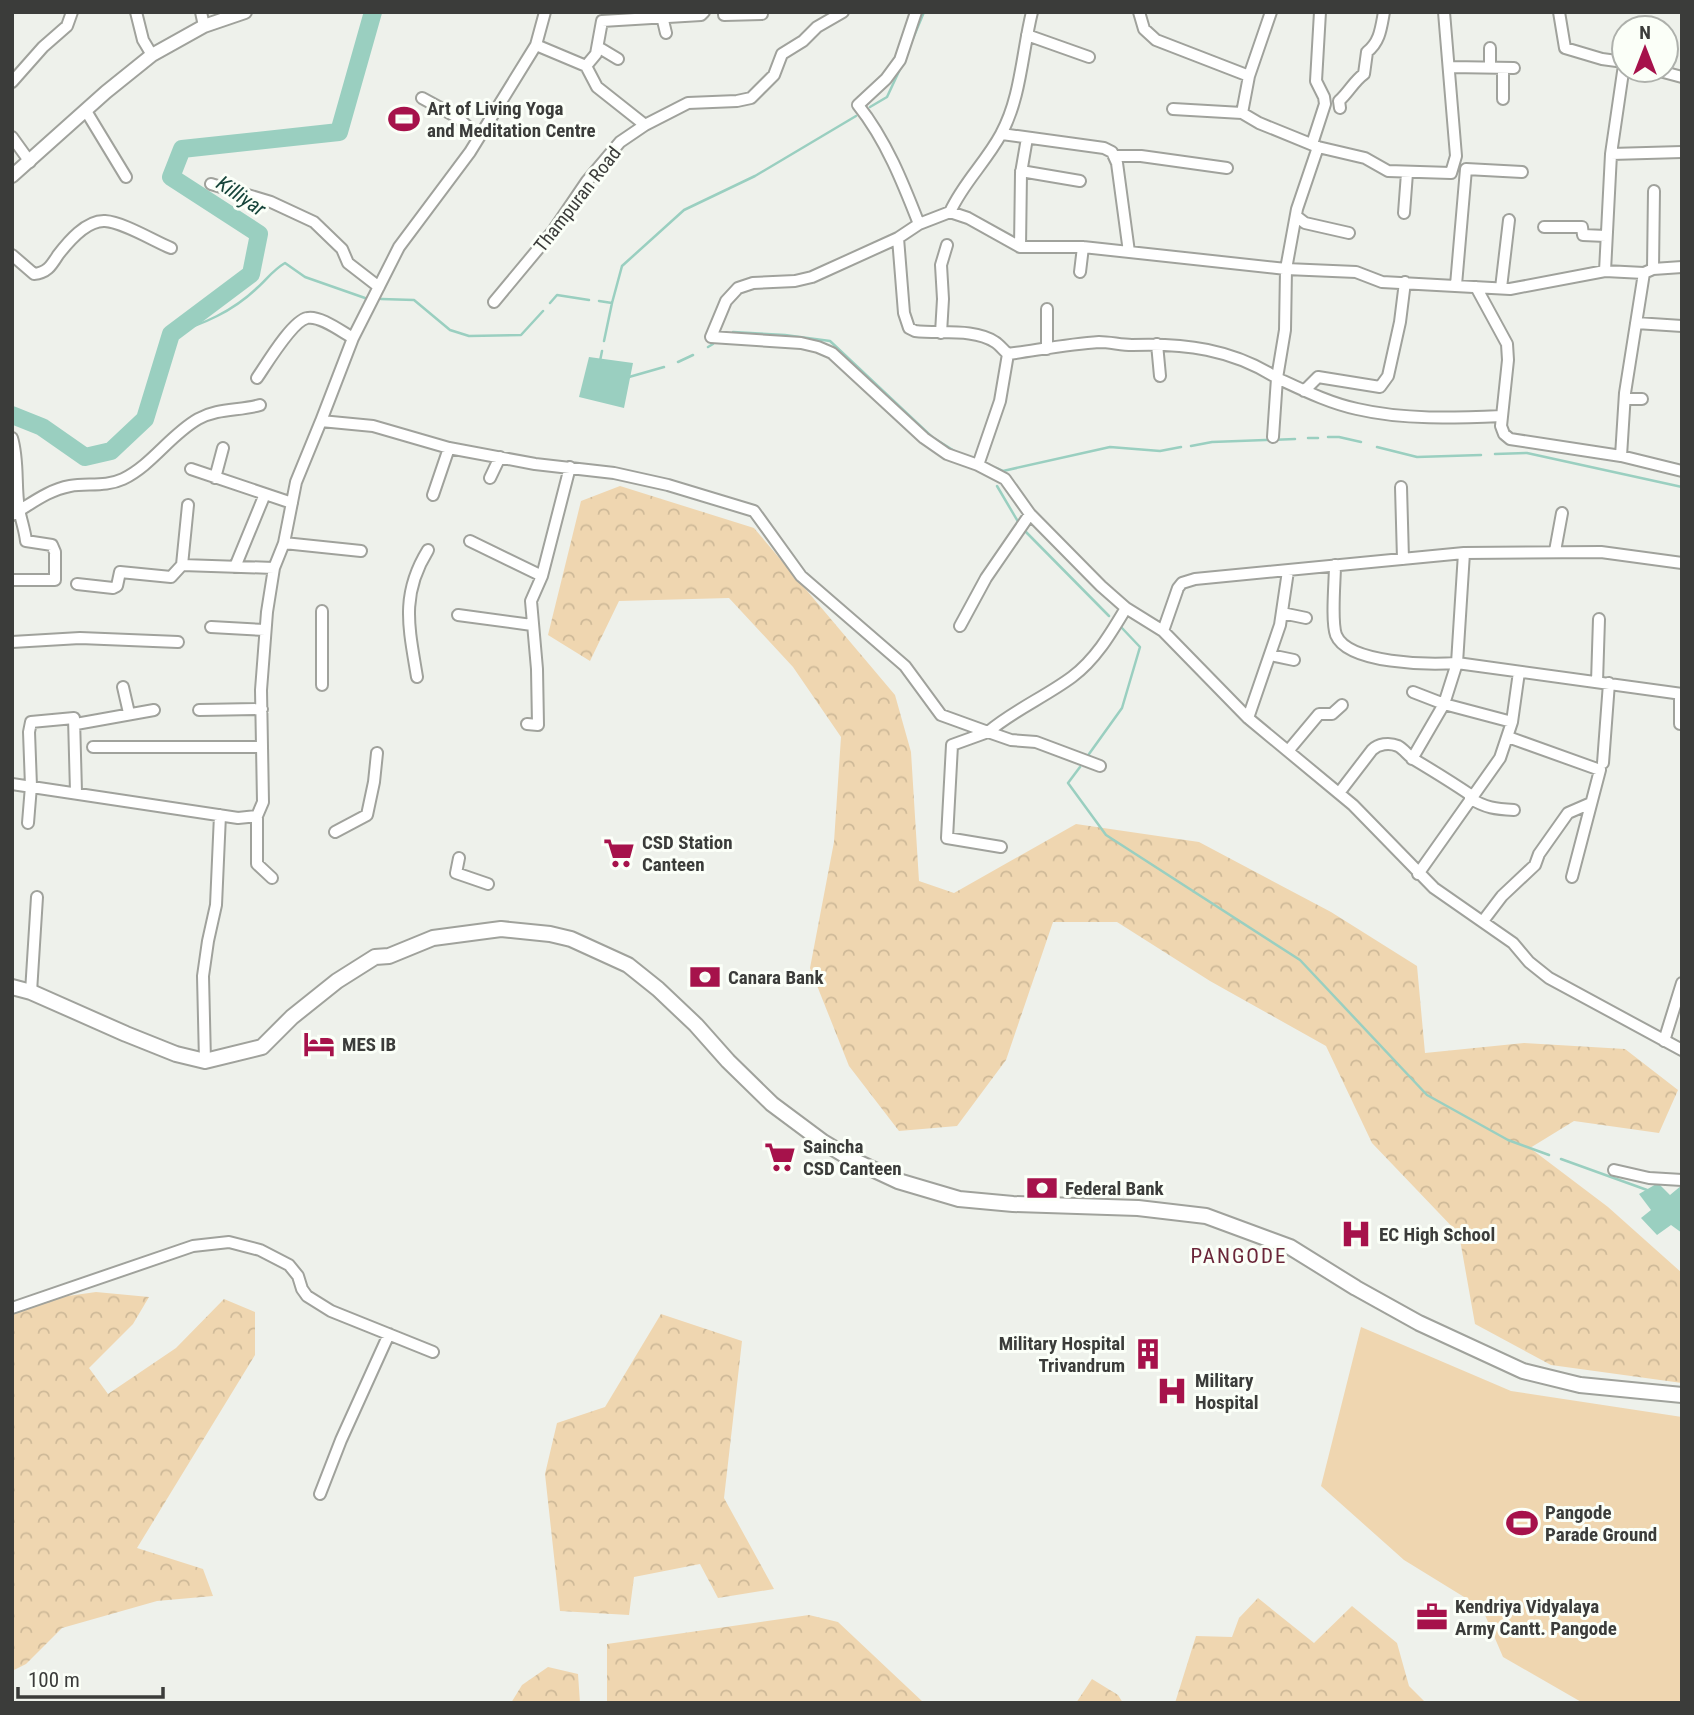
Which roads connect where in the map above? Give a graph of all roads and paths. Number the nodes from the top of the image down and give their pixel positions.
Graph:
1 (72, 12) edge
2 (136, 12) edge
3 (201, 12) edge
4 (545, 12) edge
5 (705, 12) edge
6 (724, 12) edge
7 (843, 12) edge
8 (916, 12) edge
9 (1032, 12) edge
10 (1139, 12) edge
11 (1271, 12) edge
12 (1320, 12) edge
13 (1384, 12) edge
14 (1444, 12) edge
15 (1559, 12) edge
16 (241, 13) edge
17 (761, 14) edge
18 (663, 15) edge
19 (204, 26) junction
20 (666, 33) dead end
21 (1027, 35) junction
22 (536, 45) junction
23 (598, 47) junction
24 (1490, 48) dead end
25 (152, 55) junction
26 (1089, 57) dead end
27 (618, 59) dead end
28 (1610, 60) edge
29 (586, 66) junction
30 (1450, 67) junction
31 (1490, 68) junction
32 (1249, 76) junction
33 (12, 82) edge
34 (1621, 84) edge
35 (422, 98) dead end
36 (1503, 99) dead end
37 (1340, 108) dead end
38 (1172, 109) dead end
39 (86, 111) junction
40 (1242, 113) junction
41 (645, 125) junction
42 (1002, 134) junction
43 (12, 137) edge
44 (479, 137) junction
45 (1027, 138) junction
46 (1315, 145) junction
47 (1682, 152) edge
48 (1611, 153) junction
49 (1114, 156) junction
50 (30, 162) junction
51 (1227, 168) dead end
52 (1021, 171) junction
53 (1522, 172) dead end
54 (1407, 173) junction
55 (12, 176) edge
56 (126, 177) dead end
57 (1080, 181) dead end
58 (211, 184) dead end
59 (1654, 191) dead end
60 (950, 212) junction
61 (1404, 213) dead end
62 (1296, 216) junction
63 (1509, 220) dead end
64 (919, 224) junction
65 (1544, 227) dead end
66 (1349, 233) dead end
67 (1606, 236) junction
68 (898, 237) junction
69 (947, 245) dead end
70 (1020, 247) junction
71 (1083, 247) junction
72 (171, 248) dead end
73 (1129, 252) junction
74 (12, 255) edge
75 (1682, 267) edge
76 (1286, 269) junction
77 (1605, 271) junction
78 (1648, 271) junction
79 (1080, 272) dead end
80 (1405, 282) junction
81 (1456, 285) junction
82 (379, 287) junction
83 (1476, 287) junction
84 (1500, 288) junction
85 (494, 302) dead end
86 (1047, 309) dead end
87 (1636, 323) junction
88 (1682, 326) edge
89 (941, 333) junction
90 (353, 338) junction
91 (1157, 344) junction
92 (1047, 349) junction
93 (1008, 354) junction
94 (1160, 376) dead end
95 (257, 378) dead end
96 (1277, 378) junction
97 (1304, 391) junction
98 (1625, 399) junction
99 (1642, 399) dead end
100 (260, 405) dead end
101 (1502, 416) junction
102 (321, 421) junction
103 (1273, 437) dead end
104 (12, 438) edge
105 (223, 448) dead end
106 (449, 448) junction
107 (1621, 456) junction
108 (500, 457) junction
109 (978, 465) junction
110 (570, 467) junction
111 (191, 469) dead end
112 (1682, 471) edge
113 (215, 478) junction
114 (490, 478) dead end
115 (1401, 487) dead end
116 (265, 494) junction
117 (433, 495) dead end
118 (292, 503) junction
119 (188, 505) dead end
120 (16, 513) edge
121 (1562, 513) dead end
122 (1030, 514) junction
123 (470, 541) dead end
124 (284, 543) junction
125 (428, 550) dead end
126 (361, 551) dead end
127 (1555, 551) junction
128 (1464, 553) junction
129 (1403, 559) junction
130 (1682, 563) edge
131 (182, 565) junction
132 (1335, 565) junction
133 (235, 567) junction
134 (274, 568) junction
135 (1288, 571) junction
136 (542, 576) junction
137 (12, 580) edge
138 (77, 584) dead end
139 (1126, 608) junction
140 (322, 611) dead end
141 (1282, 613) junction
142 (458, 615) dead end
143 (1306, 618) dead end
144 (1599, 619) dead end
145 (532, 625) junction
146 (960, 626) dead end
147 (211, 627) dead end
148 (265, 630) junction
149 (1163, 631) junction
150 (12, 642) edge
151 (178, 642) dead end
152 (1270, 655) junction
153 (1294, 660) dead end
154 (1457, 663) junction
155 (1519, 672) junction
156 (417, 677) dead end
157 (1597, 682) junction
158 (1609, 683) junction
159 (322, 685) dead end
160 (124, 687) dead end
161 (1413, 692) dead end
162 (1681, 694) edge
163 (1444, 704) junction
164 (1342, 705) dead end
165 (262, 709) junction
166 (154, 710) dead end
167 (200, 710) dead end
168 (129, 713) junction
169 (1248, 719) junction
170 (1512, 722) junction
171 (76, 724) junction
172 (527, 724) dead end
173 (1680, 724) edge
174 (988, 732) junction
175 (1508, 737) junction
176 (93, 747) dead end
177 (262, 747) junction
178 (1288, 751) junction
179 (377, 753) dead end
180 (1412, 759) junction
181 (1603, 763) dead end
182 (1100, 766) dead end
183 (12, 784) edge
184 (31, 786) junction
185 (76, 792) junction
186 (1339, 793) junction
187 (1471, 797) junction
188 (1591, 803) junction
189 (1514, 810) dead end
190 (220, 815) junction
191 (257, 816) junction
192 (28, 823) dead end
193 (335, 832) dead end
194 (1001, 847) dead end
195 (459, 858) dead end
196 (1418, 874) junction
197 (1572, 877) dead end
198 (272, 878) dead end
199 (488, 884) dead end
200 (37, 897) dead end
201 (1482, 922) junction
202 (1682, 983) edge
203 (12, 988) edge
204 (31, 992) junction
205 (1664, 1041) junction
206 (1682, 1050) edge
207 (205, 1061) junction
208 (1614, 1170) dead end
209 (1682, 1180) edge
210 (12, 1308) edge
211 (388, 1334) junction
212 (433, 1352) dead end
213 (1682, 1395) edge
214 (320, 1494) dead end

1 - 33 street
2 - 25 street
3 - 19 street
4 - 22 street
5 - 18 street
6 - 17 street
7 - 41 street, Thampuran Road
8 - 64 street
9 - 21 street
10 - 32 street
11 - 32 street
12 - 46 street
13 - 37 street
14 - 30 street
15 - 28 street
16 - 19 street
18 - 20 street
18 - 23 street
19 - 25 street
21 - 26 street
21 - 42 street
22 - 29 street
22 - 44 street
23 - 27 street
23 - 29 street
24 - 31 street
25 - 39 street
29 - 41 street
30 - 31 street
30 - 54 street
31 - 36 street
32 - 40 street
34 - 48 street
35 - 44 street
38 - 40 street
39 - 50 street
39 - 56 street
40 - 46 street
41 - 85 street, Thampuran Road
42 - 45 street
42 - 60 street
43 - 50 street
44 - 82 street
45 - 49 street
45 - 52 street
46 - 54 street
46 - 62 street
47 - 48 street
48 - 67 street
49 - 51 street
49 - 73 street
50 - 55 street
52 - 57 street
52 - 70 street
53 - 81 street
54 - 61 street
58 - 82 street
59 - 78 street
60 - 64 street
60 - 70 street
62 - 66 street
62 - 76 street
63 - 84 street
64 - 68 street
65 - 67 street
67 - 77 street
68 - 89 street
68 - 109 street
69 - 89 street
70 - 71 street
71 - 73 street
71 - 79 street
72 - 74 street
73 - 76 street
75 - 78 street
76 - 80 street
76 - 96 street
77 - 78 street
77 - 84 street
78 - 87 street
80 - 81 street
80 - 97 street
81 - 83 street
82 - 90 street
83 - 84 street
83 - 101 street
86 - 92 street
87 - 88 street
87 - 98 street
89 - 93 street
90 - 95 street
90 - 102 street
91 - 92 street
91 - 94 street
91 - 96 street
92 - 93 street
93 - 109 street
96 - 97 street
96 - 103 street
97 - 101 street
98 - 99 street
98 - 107 street
100 - 120 street
101 - 107 street
102 - 106 street
102 - 118 street
104 - 120 street
105 - 113 street
106 - 108 street
106 - 117 street
107 - 112 street
108 - 110 street
108 - 114 street
109 - 122 street
110 - 136 street
110 - 174 street
111 - 113 street
113 - 116 street
115 - 129 street
116 - 118 street
116 - 133 street
118 - 124 street
119 - 131 street
120 - 137 street
121 - 127 street
122 - 139 street
122 - 146 street
123 - 136 street
124 - 126 street
124 - 134 street
125 - 156 street
127 - 128 street
127 - 130 street
128 - 129 street
128 - 154 street
129 - 132 street
131 - 133 street
131 - 138 street
132 - 135 street
132 - 154 street
133 - 134 street
134 - 148 street
135 - 141 street
135 - 149 street
136 - 145 street
139 - 149 street
139 - 174 street
140 - 159 street
141 - 143 street
141 - 152 street
142 - 145 street
144 - 157 street
145 - 172 street
147 - 148 street
148 - 165 street
149 - 169 street
150 - 151 street
152 - 153 street
152 - 169 street
154 - 155 street
154 - 163 street
155 - 157 street
155 - 170 street
157 - 158 street
158 - 162 street
158 - 181 street
160 - 168 street
161 - 163 street
162 - 173 street
163 - 170 street
163 - 180 street
164 - 178 street
165 - 167 street
165 - 177 street
166 - 168 street
168 - 171 street
169 - 178 street
170 - 175 street
171 - 184 street
171 - 185 street
174 - 182 street
174 - 194 street
175 - 187 street
175 - 188 street
176 - 177 street
177 - 191 street
178 - 186 street
179 - 193 street
180 - 186 street
180 - 187 street
183 - 184 street
184 - 185 street
184 - 192 street
185 - 190 street
186 - 196 street
187 - 189 street
187 - 196 street
188 - 197 street
188 - 201 street
190 - 191 street
190 - 207 street
191 - 198 street
195 - 199 street
196 - 201 street
200 - 204 street
201 - 205 street
202 - 205 street
203 - 204 main road
204 - 207 main road
205 - 206 street
207 - 213 main road
208 - 209 street
210 - 211 street
211 - 212 street
211 - 214 street

